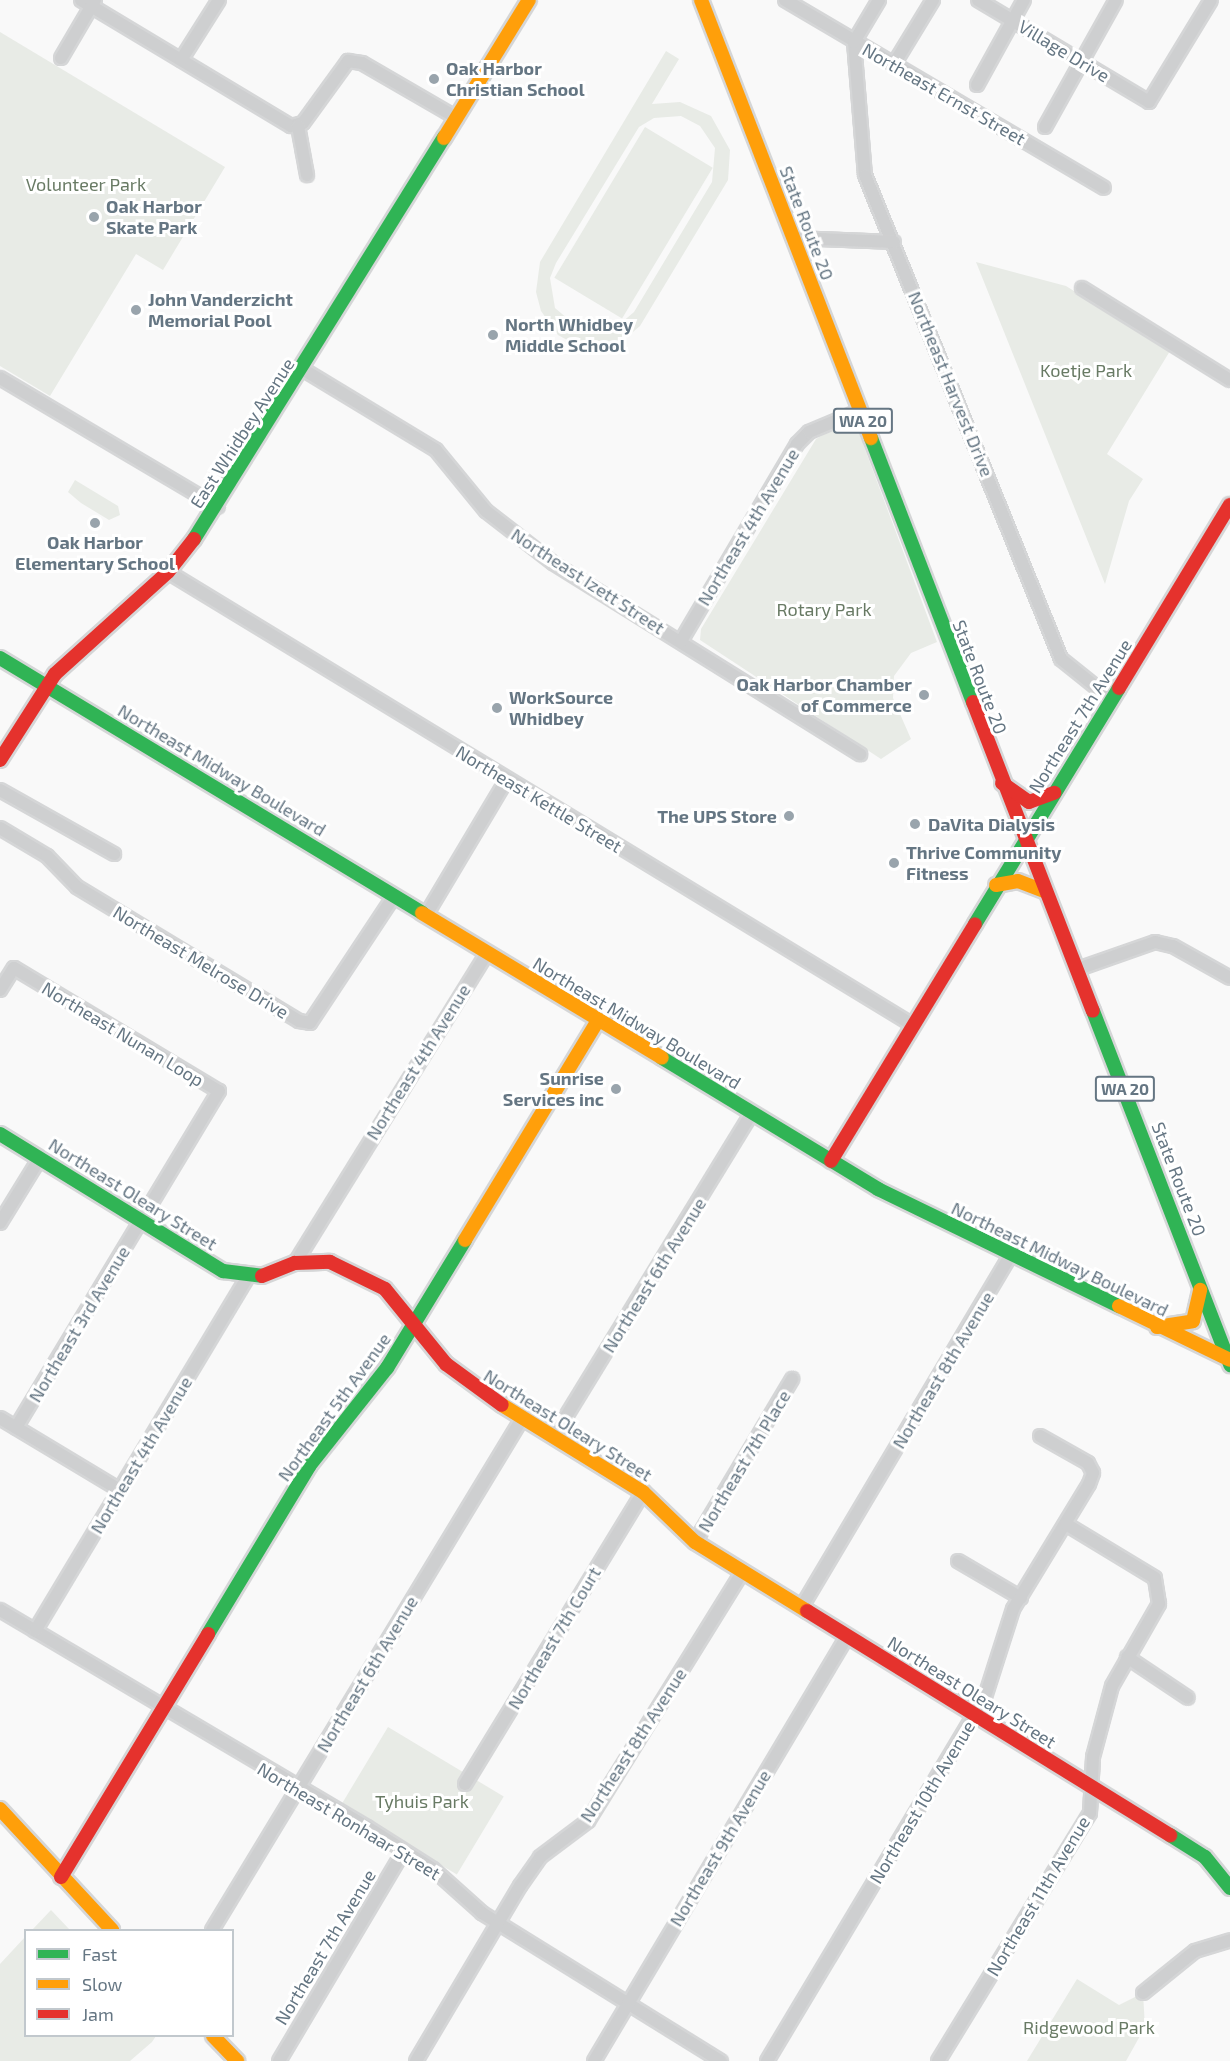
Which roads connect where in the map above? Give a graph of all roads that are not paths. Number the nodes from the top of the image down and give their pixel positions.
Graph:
1 (219, 0) edge
2 (529, 0) edge
3 (701, 0) edge
4 (785, 0) edge
5 (879, 0) edge
6 (933, 0) edge
7 (978, 0) edge
8 (1024, 0) edge
9 (1116, 0) edge
10 (1211, 0) edge
11 (89, 2) edge
12 (1012, 21) junction
13 (854, 42) junction
14 (61, 58) dead end
15 (181, 60) junction
16 (1081, 62) junction
17 (894, 64) junction
18 (977, 85) dead end
19 (457, 118) junction
20 (298, 126) junction
21 (1045, 127) dead end
22 (307, 175) dead end
23 (1104, 188) dead end
24 (794, 238) junction
25 (894, 242) junction
26 (1082, 288) dead end
27 (304, 369) junction
28 (0, 378) edge
29 (1230, 380) edge
30 (859, 411) junction
31 (1230, 505) edge
32 (218, 507) junction
33 (168, 572) junction
34 (681, 641) junction
35 (0, 658) edge
36 (46, 685) junction
37 (1111, 699) junction
38 (860, 754) dead end
39 (0, 760) edge
40 (507, 779) junction
41 (1000, 781) junction
42 (0, 790) edge
43 (1054, 793) junction
44 (0, 828) edge
45 (1023, 842) junction
46 (114, 854) dead end
47 (996, 885) junction
48 (1046, 892) junction
49 (394, 896) junction
50 (426, 915) junction
51 (487, 953) junction
52 (1078, 969) junction
53 (1230, 978) edge
54 (0, 990) edge
55 (598, 1020) junction
56 (911, 1024) junction
57 (752, 1113) junction
58 (0, 1134) edge
59 (40, 1158) junction
60 (831, 1161) junction
61 (142, 1221) junction
62 (0, 1223) edge
63 (1011, 1255) junction
64 (295, 1263) junction
65 (247, 1278) junction
66 (1201, 1288) junction
67 (416, 1322) junction
68 (1157, 1327) junction
69 (1229, 1362) edge
70 (792, 1379) dead end
71 (523, 1417) junction
72 (0, 1418) edge
73 (16, 1428) junction
74 (554, 1436) junction
75 (1040, 1436) dead end
76 (120, 1490) junction
77 (643, 1492) junction
78 (1066, 1524) junction
79 (695, 1542) junction
80 (958, 1561) dead end
81 (743, 1571) junction
82 (1021, 1598) junction
83 (801, 1608) junction
84 (0, 1610) edge
85 (34, 1631) junction
86 (847, 1636) junction
87 (1127, 1657) junction
88 (1188, 1698) dead end
89 (162, 1708) junction
90 (975, 1715) junction
91 (465, 1784) dead end
92 (1092, 1789) junction
93 (297, 1790) junction
94 (0, 1809) edge
95 (403, 1852) junction
96 (61, 1877) junction
97 (1230, 1888) edge
98 (500, 1924) junction
99 (111, 1929) edge
100 (213, 1929) edge
101 (1230, 1940) edge
102 (1143, 1994) dead end
103 (627, 2004) junction
104 (214, 2037) edge
105 (237, 2061) edge
106 (279, 2061) edge
107 (416, 2061) edge
108 (594, 2061) edge
109 (721, 2061) edge
110 (767, 2061) edge
111 (938, 2061) edge

1 - 15 street
2 - 19 street, East Whidbey Avenue
3 - 24 street, State Route 20 / WA 20
4 - 13 street, Northeast Ernst Street
5 - 13 street
6 - 17 street
7 - 12 street, Village Drive
8 - 12 street
9 - 16 street
10 - 16 street, Village Drive
11 - 14 street
11 - 15 street
12 - 16 street, Village Drive
12 - 18 street
13 - 17 street, Northeast Ernst Street
13 - 25 street, Northeast Harvest Drive
15 - 20 street
16 - 21 street
17 - 23 street, Northeast Ernst Street
19 - 20 street
19 - 27 street, East Whidbey Avenue
20 - 22 street
24 - 25 street
24 - 30 street, State Route 20 / WA 20
25 - 37 street, Northeast Harvest Drive
26 - 29 street
27 - 32 street, East Whidbey Avenue
27 - 34 street, Northeast Izett Street
28 - 32 street
30 - 34 street, Northeast 4th Avenue
30 - 41 street, State Route 20 / WA 20
31 - 37 street, Northeast 7th Avenue
32 - 33 street, East Whidbey Avenue
33 - 36 street, East Whidbey Avenue
33 - 40 street, Northeast Kettle Street
34 - 38 street, Northeast Izett Street
35 - 36 street, Northeast Midway Boulevard
36 - 39 street, East Whidbey Avenue
36 - 49 street, Northeast Midway Boulevard
37 - 43 street, Northeast 7th Avenue
40 - 50 street
40 - 56 street, Northeast Kettle Street
41 - 43 street
41 - 45 street, State Route 20 / WA 20
42 - 46 street
43 - 45 street, Northeast 7th Avenue
44 - 49 street, Northeast Melrose Drive
45 - 47 street, Northeast 7th Avenue
45 - 48 street, State Route 20 / WA 20
47 - 48 street
47 - 56 street, Northeast 7th Avenue
48 - 52 street, State Route 20 / WA 20
49 - 50 street, Northeast Midway Boulevard
50 - 51 street, Northeast Midway Boulevard
51 - 55 street, Northeast Midway Boulevard
51 - 64 street, Northeast 4th Avenue
52 - 53 street
52 - 66 street, State Route 20 / WA 20
54 - 61 street, Northeast Nunan Loop
55 - 57 street, Northeast Midway Boulevard
55 - 67 street, Northeast 5th Avenue
56 - 60 street, Northeast 7th Avenue
57 - 60 street, Northeast Midway Boulevard
57 - 74 street, Northeast 6th Avenue
58 - 59 street, Northeast Oleary Street
59 - 61 street, Northeast Oleary Street
59 - 62 street
60 - 63 street, Northeast Midway Boulevard
61 - 65 street, Northeast Oleary Street
61 - 73 street, Northeast 3rd Avenue
63 - 68 street, Northeast Midway Boulevard
63 - 83 street, Northeast 8th Avenue
64 - 65 street, Northeast Oleary Street
64 - 67 street, Northeast Oleary Street
65 - 76 street, Northeast 4th Avenue
66 - 68 street
66 - 69 street, State Route 20 / WA 20
67 - 71 street, Northeast Oleary Street
67 - 89 street, Northeast 5th Avenue
68 - 69 street, Northeast Midway Boulevard
70 - 79 street, Northeast 7th Place
71 - 74 street, Northeast Oleary Street
71 - 93 street, Northeast 6th Avenue
72 - 73 street
73 - 76 street
74 - 77 street, Northeast Oleary Street
75 - 78 street, Northeast 10th Avenue
76 - 85 street, Northeast 4th Avenue
77 - 79 street, Northeast Oleary Street
77 - 91 street, Northeast 7th Court
78 - 82 street, Northeast 10th Avenue
78 - 87 street, Northeast 11th Avenue
79 - 81 street, Northeast Oleary Street
80 - 82 street
81 - 83 street, Northeast Oleary Street
81 - 98 street, Northeast 8th Avenue
82 - 90 street, Northeast 10th Avenue
83 - 86 street, Northeast Oleary Street
84 - 85 street, Northeast Ronhaar Street
85 - 89 street, Northeast Ronhaar Street
86 - 90 street, Northeast Oleary Street
86 - 103 street, Northeast 9th Avenue
87 - 88 street
87 - 92 street, Northeast 11th Avenue
89 - 93 street, Northeast Ronhaar Street
89 - 96 street, Northeast 5th Avenue
90 - 92 street, Northeast Oleary Street
90 - 110 street, Northeast 10th Avenue
92 - 97 street, Northeast Oleary Street
92 - 111 street, Northeast 11th Avenue
93 - 95 street, Northeast Ronhaar Street
93 - 100 street, Northeast 6th Avenue
94 - 96 street
95 - 98 street, Northeast Ronhaar Street
95 - 106 street, Northeast 7th Avenue
96 - 99 street
98 - 103 street, Northeast Ronhaar Street
98 - 107 street, Northeast 8th Avenue
101 - 102 street
103 - 108 street, Northeast 9th Avenue
103 - 109 street, Northeast Ronhaar Street
104 - 105 street

